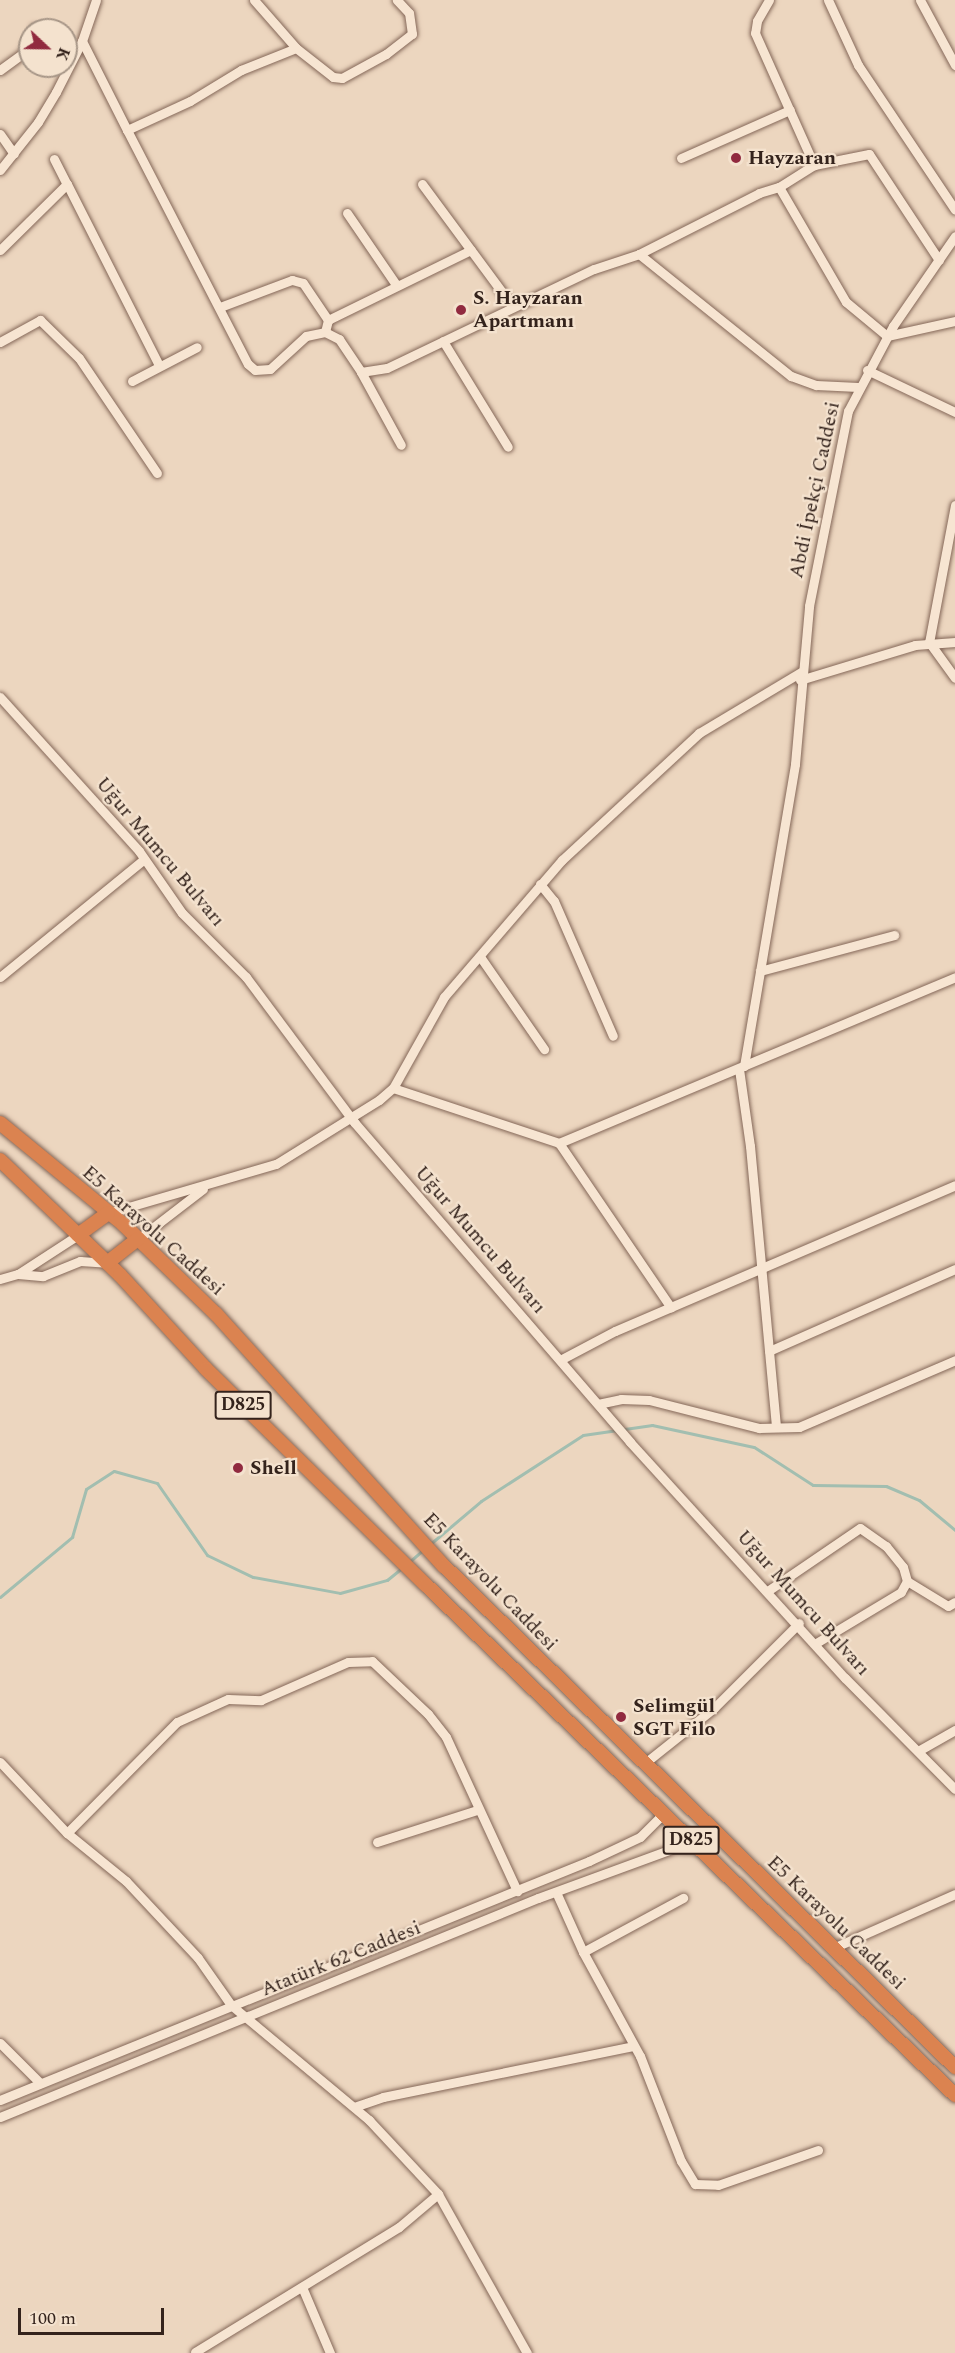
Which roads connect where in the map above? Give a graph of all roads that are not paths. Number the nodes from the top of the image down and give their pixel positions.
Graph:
1 (96, 0) edge
2 (254, 0) edge
3 (397, 0) edge
4 (770, 0) edge
5 (828, 0) edge
6 (920, 0) edge
7 (82, 41) junction
8 (296, 48) junction
9 (18, 57) edge
10 (955, 65) edge
11 (0, 70) edge
12 (789, 110) junction
13 (127, 130) junction
14 (0, 134) edge
15 (14, 154) junction
16 (681, 158) dead end
17 (54, 159) dead end
18 (814, 165) junction
19 (0, 170) edge
20 (67, 184) junction
21 (422, 184) dead end
22 (779, 188) junction
23 (955, 210) edge
24 (347, 213) dead end
25 (954, 240) edge
26 (0, 250) edge
27 (471, 250) junction
28 (639, 254) junction
29 (939, 260) junction
30 (397, 286) junction
31 (220, 307) junction
32 (513, 307) junction
33 (328, 320) junction
34 (955, 321) edge
35 (325, 332) junction
36 (887, 336) junction
37 (443, 341) junction
38 (0, 342) edge
39 (197, 347) dead end
40 (159, 364) junction
41 (867, 370) junction
42 (361, 372) junction
43 (132, 381) dead end
44 (858, 387) junction
45 (955, 412) edge
46 (401, 445) dead end
47 (508, 447) dead end
48 (158, 473) dead end
49 (955, 505) edge
50 (928, 642) junction
51 (955, 642) edge
52 (800, 676) junction
53 (955, 678) edge
54 (0, 697) edge
55 (144, 858) junction
56 (540, 884) junction
57 (894, 935) dead end
58 (481, 958) junction
59 (760, 971) junction
60 (0, 977) edge
61 (955, 977) edge
62 (613, 1036) dead end
63 (544, 1049) dead end
64 (742, 1068) junction
65 (393, 1088) junction
66 (351, 1118) junction
67 (0, 1123) edge
68 (559, 1143) junction
69 (0, 1160) edge
70 (226, 1177) junction
71 (955, 1185) edge
72 (108, 1213) junction
73 (78, 1235) junction
74 (138, 1239) junction
75 (107, 1263) junction
76 (955, 1269) edge
77 (761, 1271) junction
78 (18, 1274) junction
79 (0, 1280) edge
80 (671, 1308) junction
81 (769, 1351) junction
82 (560, 1360) junction
83 (955, 1360) edge
84 (598, 1404) junction
85 (776, 1425) junction
86 (908, 1581) junction
87 (769, 1590) junction
88 (955, 1602) edge
89 (799, 1623) junction
90 (816, 1643) junction
91 (955, 1730) edge
92 (918, 1751) junction
93 (0, 1762) edge
94 (645, 1763) junction
95 (955, 1789) edge
96 (477, 1810) junction
97 (663, 1814) junction
98 (67, 1833) junction
99 (377, 1842) dead end
100 (700, 1850) junction
101 (517, 1891) junction
102 (556, 1892) junction
103 (955, 1894) edge
104 (683, 1898) dead end
105 (833, 1948) junction
106 (583, 1952) junction
107 (231, 2005) junction
108 (248, 2016) junction
109 (0, 2043) edge
110 (633, 2046) junction
111 (955, 2067) edge
112 (40, 2083) junction
113 (955, 2096) edge
114 (0, 2100) edge
115 (354, 2107) junction
116 (0, 2117) edge
117 (818, 2150) dead end
118 (438, 2194) junction
119 (302, 2287) junction
120 (195, 2352) edge
121 (330, 2353) edge
122 (527, 2353) edge

1 - 7 street
2 - 8 street
3 - 8 street
4 - 12 street
5 - 23 street
6 - 10 street
7 - 13 street
7 - 15 street
8 - 13 street
9 - 11 street
12 - 16 street
12 - 18 street
13 - 31 street
14 - 15 street
15 - 19 street
17 - 20 street
18 - 22 street
18 - 29 street
20 - 26 street
20 - 40 street
21 - 27 street
22 - 28 street
22 - 36 street
24 - 30 street
25 - 29 street, Abdi İpekçi Caddesi
27 - 30 street
27 - 32 street
28 - 32 street
28 - 44 street
29 - 36 street, Abdi İpekçi Caddesi
30 - 33 street
31 - 33 street
31 - 35 street
32 - 37 street
33 - 35 street
34 - 36 street
35 - 42 street
36 - 41 street, Abdi İpekçi Caddesi
37 - 42 street
37 - 47 street
38 - 48 street
39 - 40 street
40 - 43 street
41 - 44 street, Abdi İpekçi Caddesi
41 - 45 street
42 - 46 street
44 - 52 street, Abdi İpekçi Caddesi
49 - 50 street
50 - 51 street
50 - 52 street
50 - 53 street
52 - 56 street
52 - 59 street, Abdi İpekçi Caddesi
54 - 55 street, Uğur Mumcu Bulvarı
55 - 60 street
55 - 66 street, Uğur Mumcu Bulvarı
56 - 58 street
56 - 62 street
57 - 59 street
58 - 63 street
58 - 65 street
59 - 64 street, Abdi İpekçi Caddesi
61 - 64 street
64 - 68 street
64 - 77 street, Abdi İpekçi Caddesi
65 - 66 street
65 - 68 street
66 - 70 street
66 - 82 street, Uğur Mumcu Bulvarı
67 - 72 highway, E5 Karayolu Caddesi / D825
68 - 80 street
69 - 73 highway, D825
70 - 72 street
70 - 74 street
71 - 77 street
72 - 73 highway
72 - 74 highway, E5 Karayolu Caddesi / D825
73 - 75 highway, D825
73 - 78 street
74 - 75 highway
74 - 94 highway, E5 Karayolu Caddesi / D825
75 - 78 street
75 - 97 highway, D825
76 - 81 street
77 - 80 street
77 - 81 street, Abdi İpekçi Caddesi
78 - 79 street
80 - 82 street
81 - 85 street, Abdi İpekçi Caddesi
82 - 84 street, Uğur Mumcu Bulvarı
83 - 85 street
84 - 85 street
84 - 87 street, Uğur Mumcu Bulvarı
86 - 87 street
86 - 88 street
86 - 90 street
87 - 89 street, Uğur Mumcu Bulvarı
89 - 90 street, Uğur Mumcu Bulvarı
89 - 94 street
90 - 92 street, Uğur Mumcu Bulvarı
91 - 92 street
92 - 95 street, Uğur Mumcu Bulvarı
93 - 98 street
94 - 105 highway, E5 Karayolu Caddesi / D825
96 - 98 street
96 - 99 street
96 - 101 street
97 - 100 highway, D825
97 - 101 street, Atatürk 62 Caddesi
98 - 107 street
100 - 102 street, Atatürk 62 Caddesi
100 - 113 highway, D825
101 - 107 street, Atatürk 62 Caddesi
102 - 106 street
102 - 108 street, Atatürk 62 Caddesi
103 - 105 street
104 - 106 street
105 - 111 highway, E5 Karayolu Caddesi / D825
106 - 110 street
107 - 108 street
107 - 112 street, Atatürk 62 Caddesi
108 - 115 street
108 - 116 street, Atatürk 62 Caddesi
109 - 112 street
110 - 115 street
110 - 117 street
112 - 114 street, Atatürk 62 Caddesi
115 - 118 street
118 - 119 street
118 - 122 street
119 - 120 street
119 - 121 street

